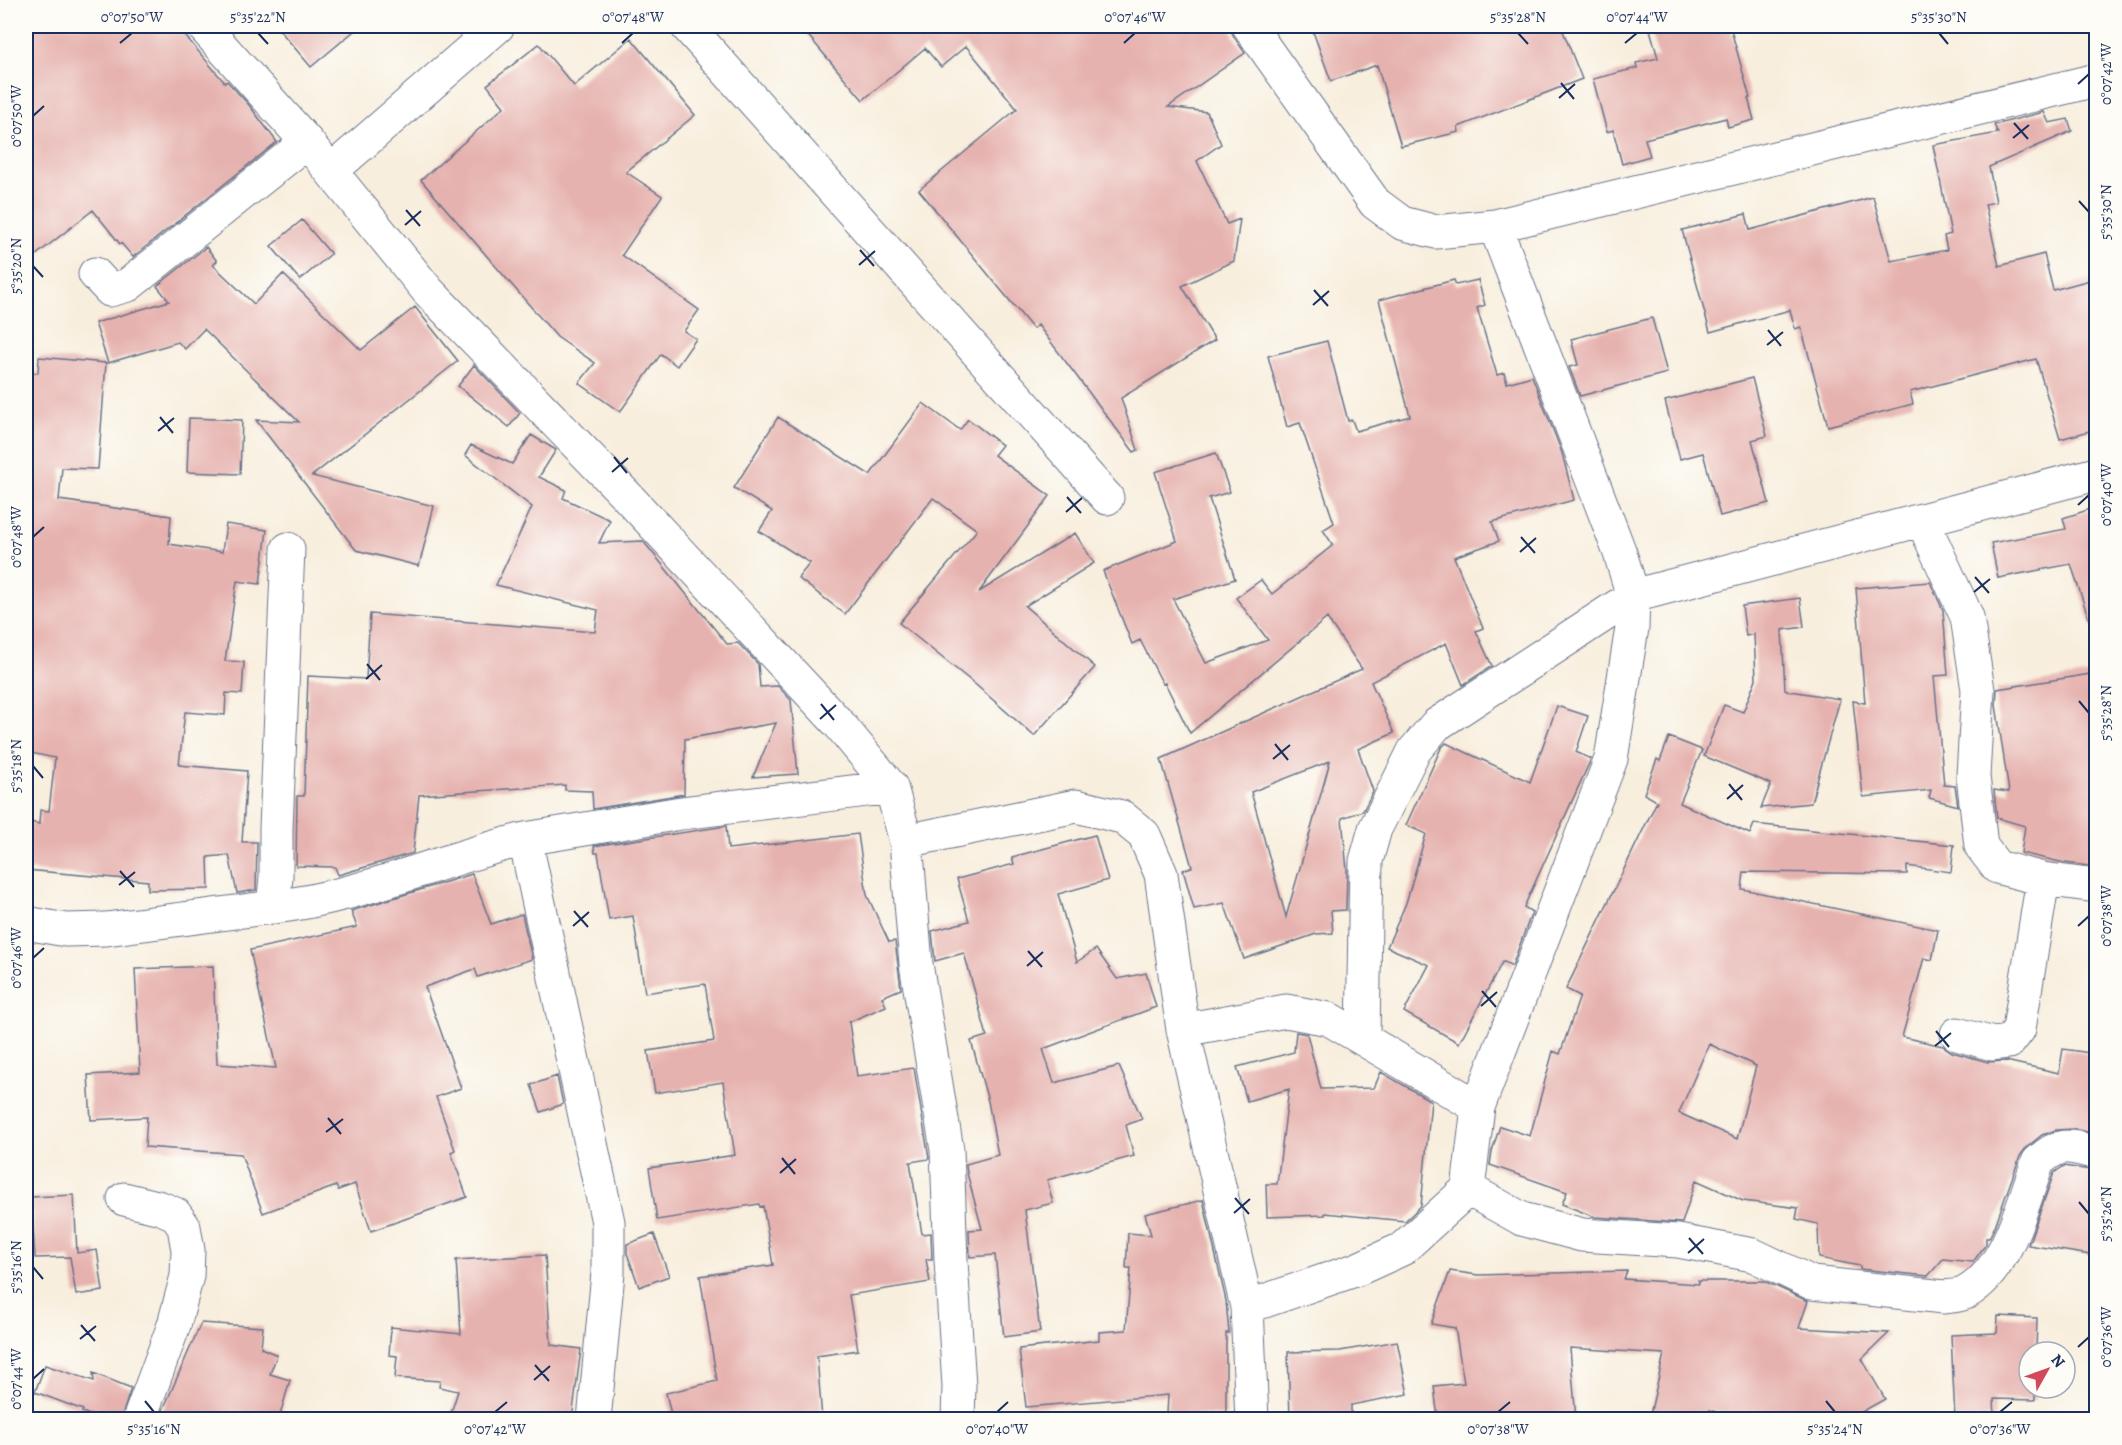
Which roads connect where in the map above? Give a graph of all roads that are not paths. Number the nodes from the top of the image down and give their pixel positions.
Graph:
1 (203, 26) edge
2 (498, 26) edge
3 (687, 26) edge
4 (1249, 26) edge
5 (2097, 80) edge
6 (307, 142) junction
7 (331, 171) junction
8 (1496, 226) junction
9 (95, 274) dead end
10 (2097, 474) edge
11 (1107, 498) dead end
12 (1922, 520) junction
13 (288, 549) dead end
14 (1633, 596) junction
15 (891, 787) junction
16 (525, 839) junction
17 (906, 841) junction
18 (2043, 879) junction
19 (2097, 886) edge
20 (273, 907) junction
21 (26, 922) edge
22 (1183, 1030) junction
23 (1957, 1034) dead end
24 (1363, 1038) junction
25 (1478, 1107) junction
26 (2097, 1153) edge
27 (1468, 1189) junction
28 (124, 1199) dead end
29 (1247, 1307) junction
30 (139, 1419) edge
31 (594, 1419) edge
32 (958, 1419) edge
33 (1252, 1419) edge

1 - 6 street
2 - 7 street
3 - 11 street
4 - 8 street
5 - 8 street
6 - 7 street
6 - 9 street
7 - 15 street
8 - 14 street
10 - 12 street
12 - 14 street
12 - 18 street
13 - 20 street
14 - 24 street
14 - 25 street
15 - 16 street
15 - 17 street
16 - 20 street
16 - 31 street
17 - 22 street
17 - 32 street
18 - 19 street
18 - 23 street
20 - 21 street
22 - 24 street
22 - 29 street
24 - 25 street
25 - 27 street
26 - 27 street
27 - 29 street
28 - 30 street
29 - 33 street

